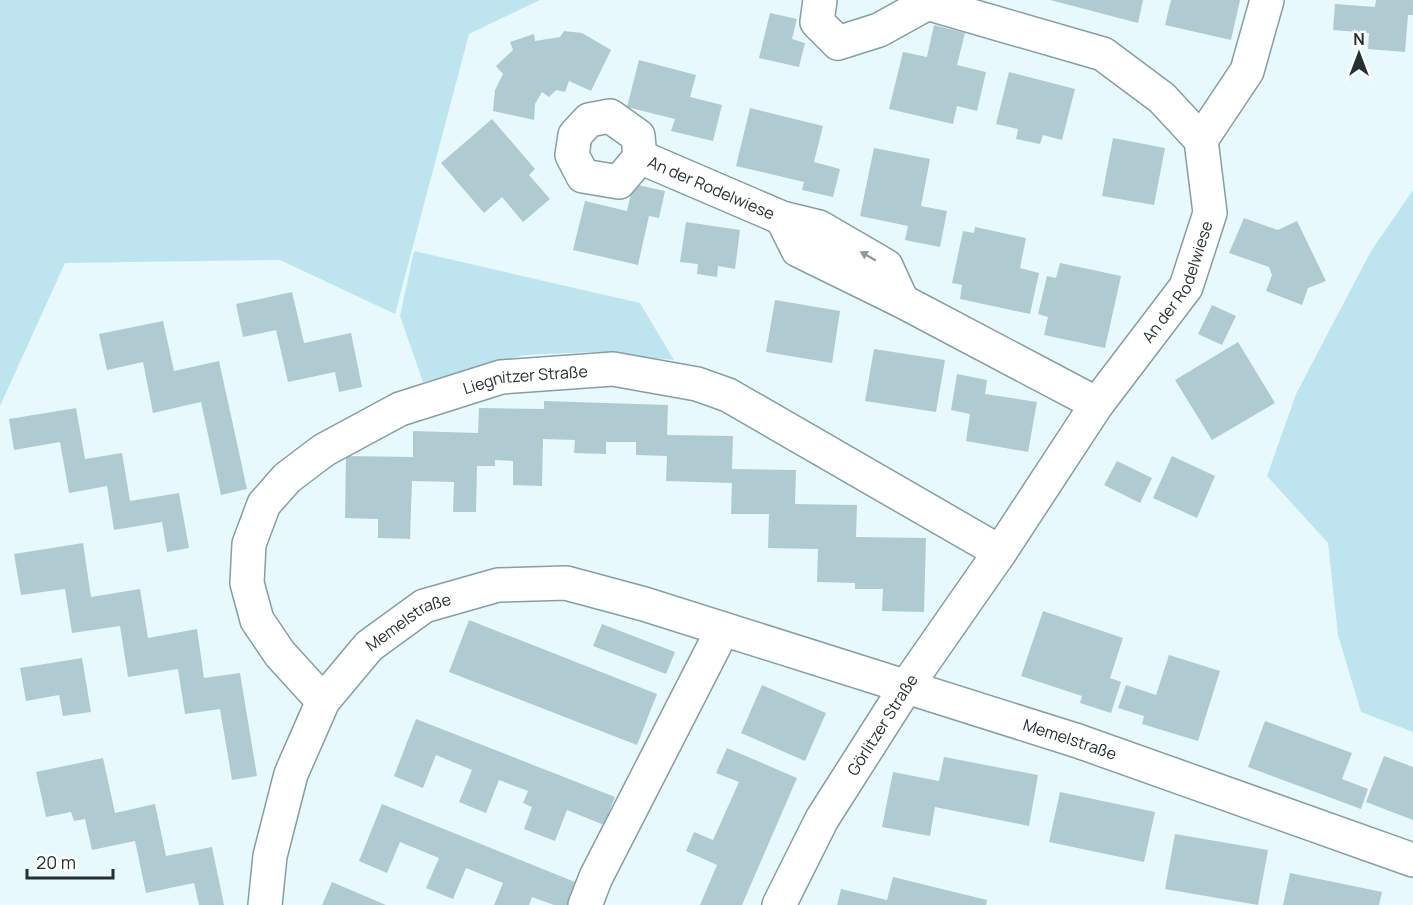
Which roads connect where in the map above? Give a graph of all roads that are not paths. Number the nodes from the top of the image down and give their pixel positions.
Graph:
1 (820, 0) edge
2 (1268, 0) edge
3 (921, 2) edge
4 (1201, 140) junction
5 (640, 157) dead end
6 (1097, 404) junction
7 (1000, 552) junction
8 (723, 628) junction
9 (906, 687) junction
10 (323, 701) junction
11 (1413, 860) edge
12 (265, 905) edge
13 (585, 905) edge
14 (779, 905) edge

1 - 3 street
2 - 4 street
3 - 4 street
4 - 6 street, An der Rodelwiese
5 - 6 street, An der Rodelwiese
6 - 7 street, An der Rodelwiese
7 - 9 street, Görlitzer Straße
7 - 10 street, Liegnitzer Straße
8 - 9 street, Memelstraße
8 - 10 street, Memelstraße
8 - 13 street
9 - 11 street, Memelstraße
9 - 14 street, Görlitzer Straße
10 - 12 street, Memelstraße

